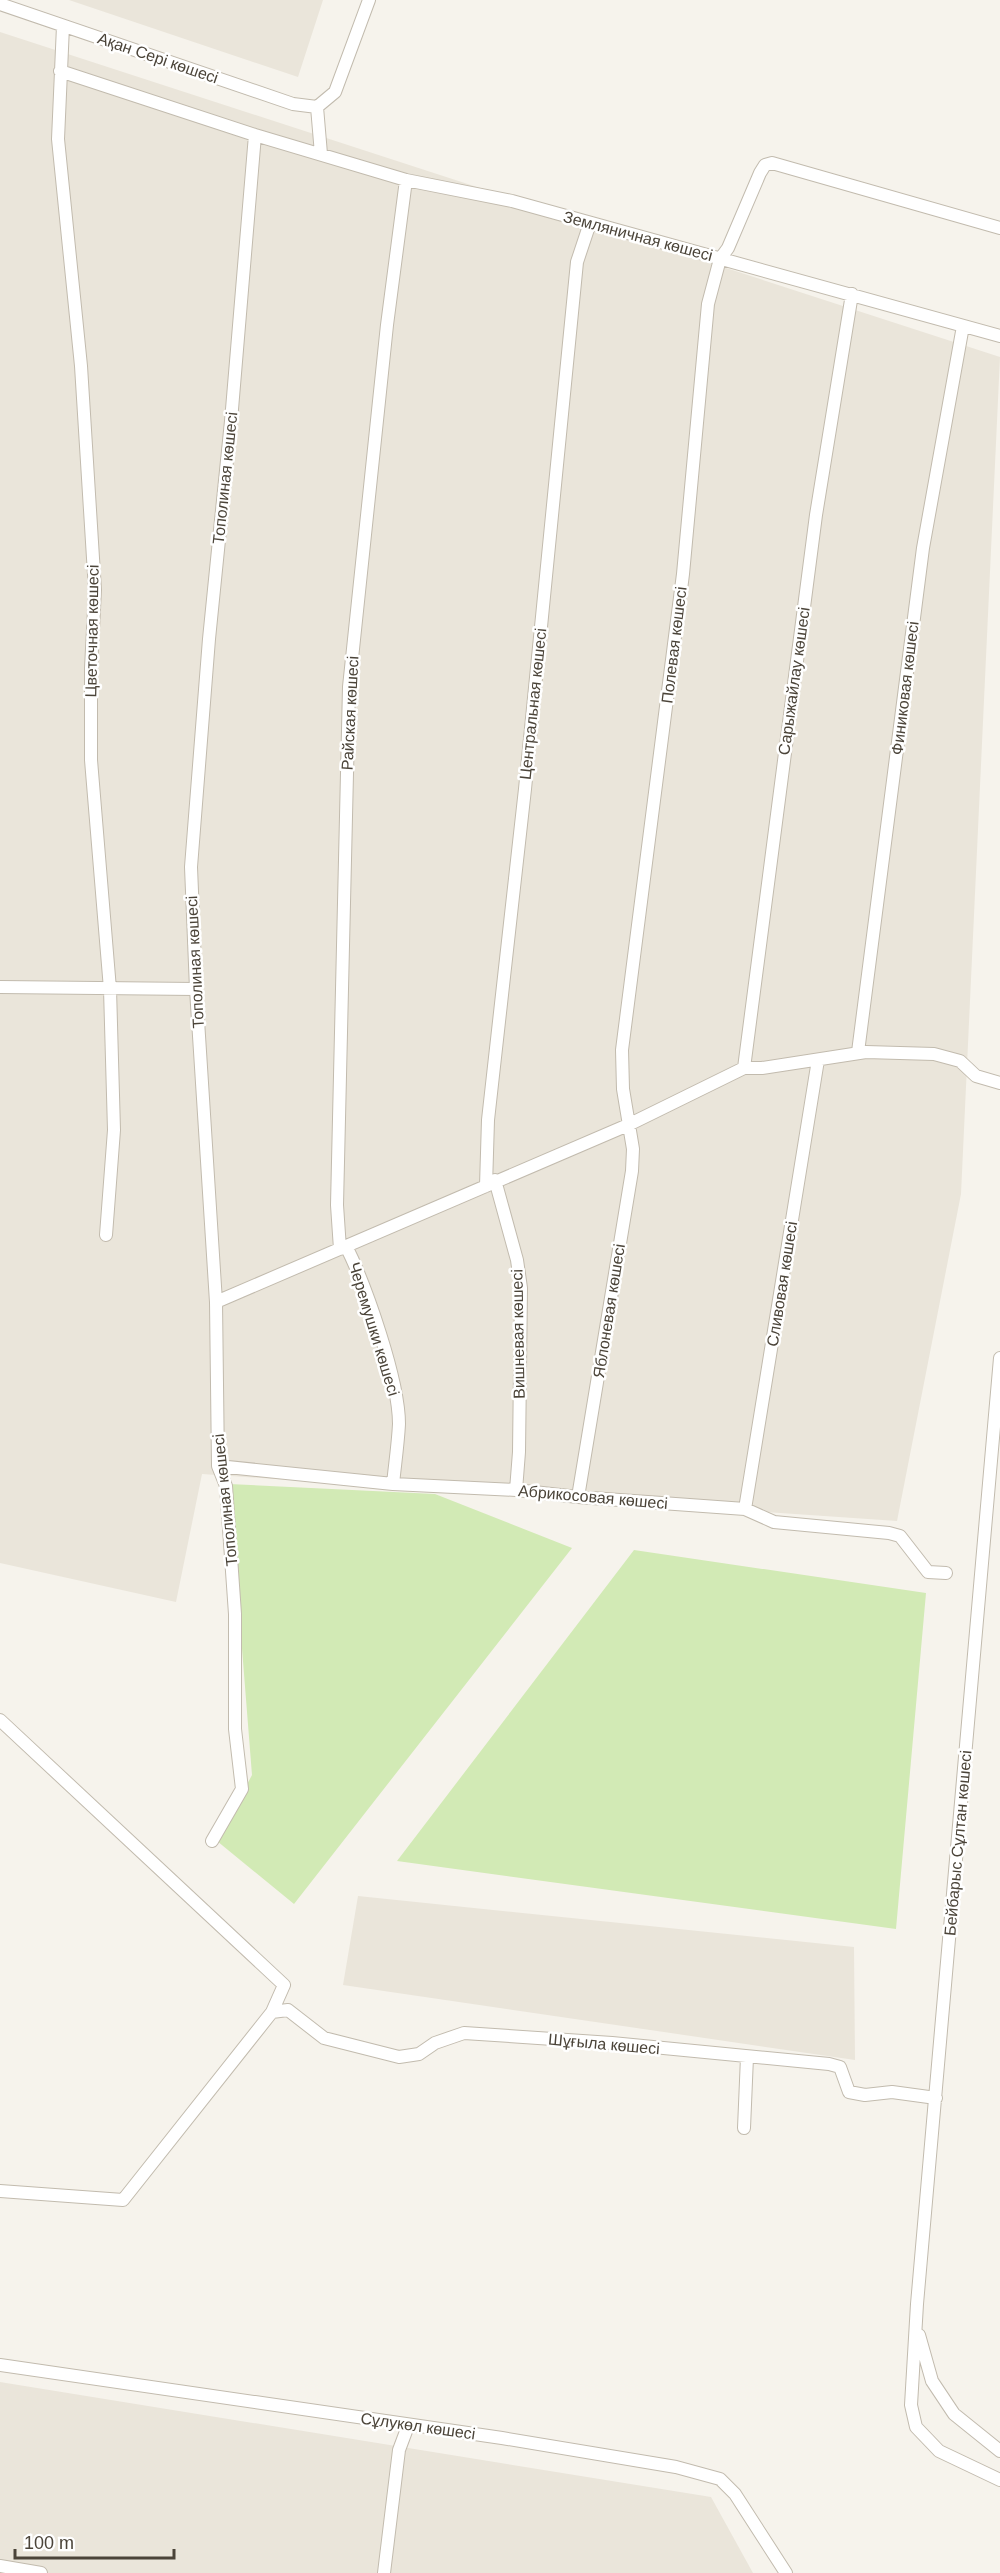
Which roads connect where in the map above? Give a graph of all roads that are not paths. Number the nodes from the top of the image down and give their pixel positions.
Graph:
1 (369, 0) edge
2 (0, 4) edge
3 (63, 26) junction
4 (60, 71) junction
5 (317, 106) junction
6 (255, 135) junction
7 (321, 154) junction
8 (406, 180) junction
9 (590, 224) junction
10 (1000, 228) edge
11 (720, 259) junction
12 (852, 294) junction
13 (963, 326) junction
14 (1000, 336) edge
15 (0, 987) edge
16 (110, 989) junction
17 (196, 989) junction
18 (858, 1053) junction
19 (818, 1060) junction
20 (744, 1068) junction
21 (1000, 1083) edge
22 (628, 1125) junction
23 (490, 1183) junction
24 (106, 1235) dead end
25 (343, 1248) junction
26 (216, 1302) junction
27 (1000, 1358) edge
28 (218, 1466) junction
29 (393, 1484) junction
30 (516, 1490) junction
31 (579, 1497) junction
32 (746, 1509) junction
33 (946, 1573) dead end
34 (0, 1720) edge
35 (212, 1841) dead end
36 (272, 2012) junction
37 (747, 2057) junction
38 (936, 2098) junction
39 (744, 2128) dead end
40 (0, 2191) edge
41 (916, 2328) junction
42 (0, 2365) edge
43 (408, 2426) junction
44 (1000, 2451) edge
45 (1000, 2480) edge
46 (0, 2566) edge
47 (41, 2573) edge
48 (384, 2573) edge
49 (786, 2573) edge

1 - 5 street
2 - 3 street, Ақан Сері көшесі
3 - 4 street, Цветочная көшесі
3 - 5 street, Ақан Сері көшесі
4 - 6 street, Земляничная көшесі
4 - 16 street, Цветочная көшесі
5 - 7 street
6 - 7 street, Земляничная көшесі
6 - 17 street, Тополиная көшесі
7 - 8 street, Земляничная көшесі
8 - 9 street, Земляничная көшесі
8 - 25 street, Райская көшесі
9 - 11 street, Земляничная көшесі
9 - 23 street, Центральная көшесі
10 - 11 street, Полевая көшесі
11 - 12 street, Земляничная көшесі
11 - 22 street, Полевая көшесі
12 - 13 street, Земляничная көшесі
12 - 20 street, Сарыжайлау көшесі
13 - 14 street, Земляничная көшесі
13 - 18 street, Финиковая көшесі
15 - 16 street
16 - 17 street
16 - 24 street, Цветочная көшесі
17 - 26 street, Тополиная көшесі
18 - 19 street
18 - 21 street
19 - 20 street
19 - 32 street, Сливовая көшесі
20 - 22 street
22 - 23 street
22 - 31 street, Яблоневая көшесі
23 - 25 street
23 - 30 street, Вишневая көшесі
25 - 26 street
25 - 29 street, Черемушки көшесі
26 - 28 street, Тополиная көшесі
27 - 38 street, Бейбарыс Сұлтан көшесі
28 - 29 street, Абрикосовая көшесі
28 - 35 street, Тополиная көшесі
29 - 30 street, Абрикосовая көшесі
30 - 31 street, Абрикосовая көшесі
31 - 32 street, Абрикосовая көшесі
32 - 33 street, Абрикосовая көшесі
34 - 36 street
36 - 37 street, Шұғыла көшесі
36 - 40 street
37 - 38 street, Шұғыла көшесі
37 - 39 street
38 - 41 street, Бейбарыс Сұлтан көшесі
41 - 44 street
41 - 45 street, Бейбарыс Сұлтан көшесі
42 - 43 street, Сұлукөл көшесі
43 - 48 street
43 - 49 street, Сұлукөл көшесі
46 - 47 street

